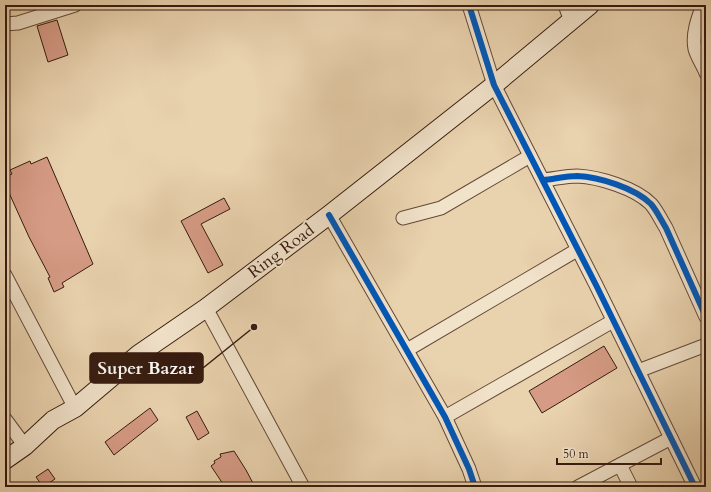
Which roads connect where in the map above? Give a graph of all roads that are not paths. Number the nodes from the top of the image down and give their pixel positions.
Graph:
1 (74, 5) edge
2 (469, 5) edge
3 (590, 5) edge
4 (703, 5) edge
5 (568, 13) edge
6 (5, 24) edge
7 (706, 73) edge
8 (494, 85) junction
9 (530, 156) junction
10 (543, 180) junction
11 (329, 215) junction
12 (403, 218) dead end
13 (577, 250) junction
14 (5, 275) edge
15 (206, 308) junction
16 (706, 317) edge
17 (613, 321) junction
18 (706, 345) edge
19 (407, 350) junction
20 (638, 371) junction
21 (76, 408) junction
22 (445, 416) junction
23 (5, 419) edge
24 (671, 438) junction
25 (25, 446) junction
26 (5, 460) edge
27 (620, 465) junction
28 (303, 487) edge
29 (475, 487) edge
30 (578, 487) edge
31 (631, 487) edge
32 (695, 487) edge

1 - 6 street
2 - 8 street
3 - 5 main road, Ring Road
4 - 7 street
5 - 8 main road, Ring Road
8 - 9 street
8 - 11 main road, Ring Road
9 - 10 street
9 - 12 street
10 - 13 street
10 - 16 street
11 - 15 main road, Ring Road
11 - 19 street
13 - 17 street
13 - 19 street
14 - 21 street
15 - 21 main road, Ring Road
15 - 28 street
17 - 20 street
17 - 22 street
18 - 20 street
19 - 22 street
20 - 24 street
21 - 25 main road, Ring Road
22 - 29 street
23 - 25 street
24 - 27 street
24 - 32 street
25 - 26 main road, Ring Road
27 - 30 street
27 - 31 street

